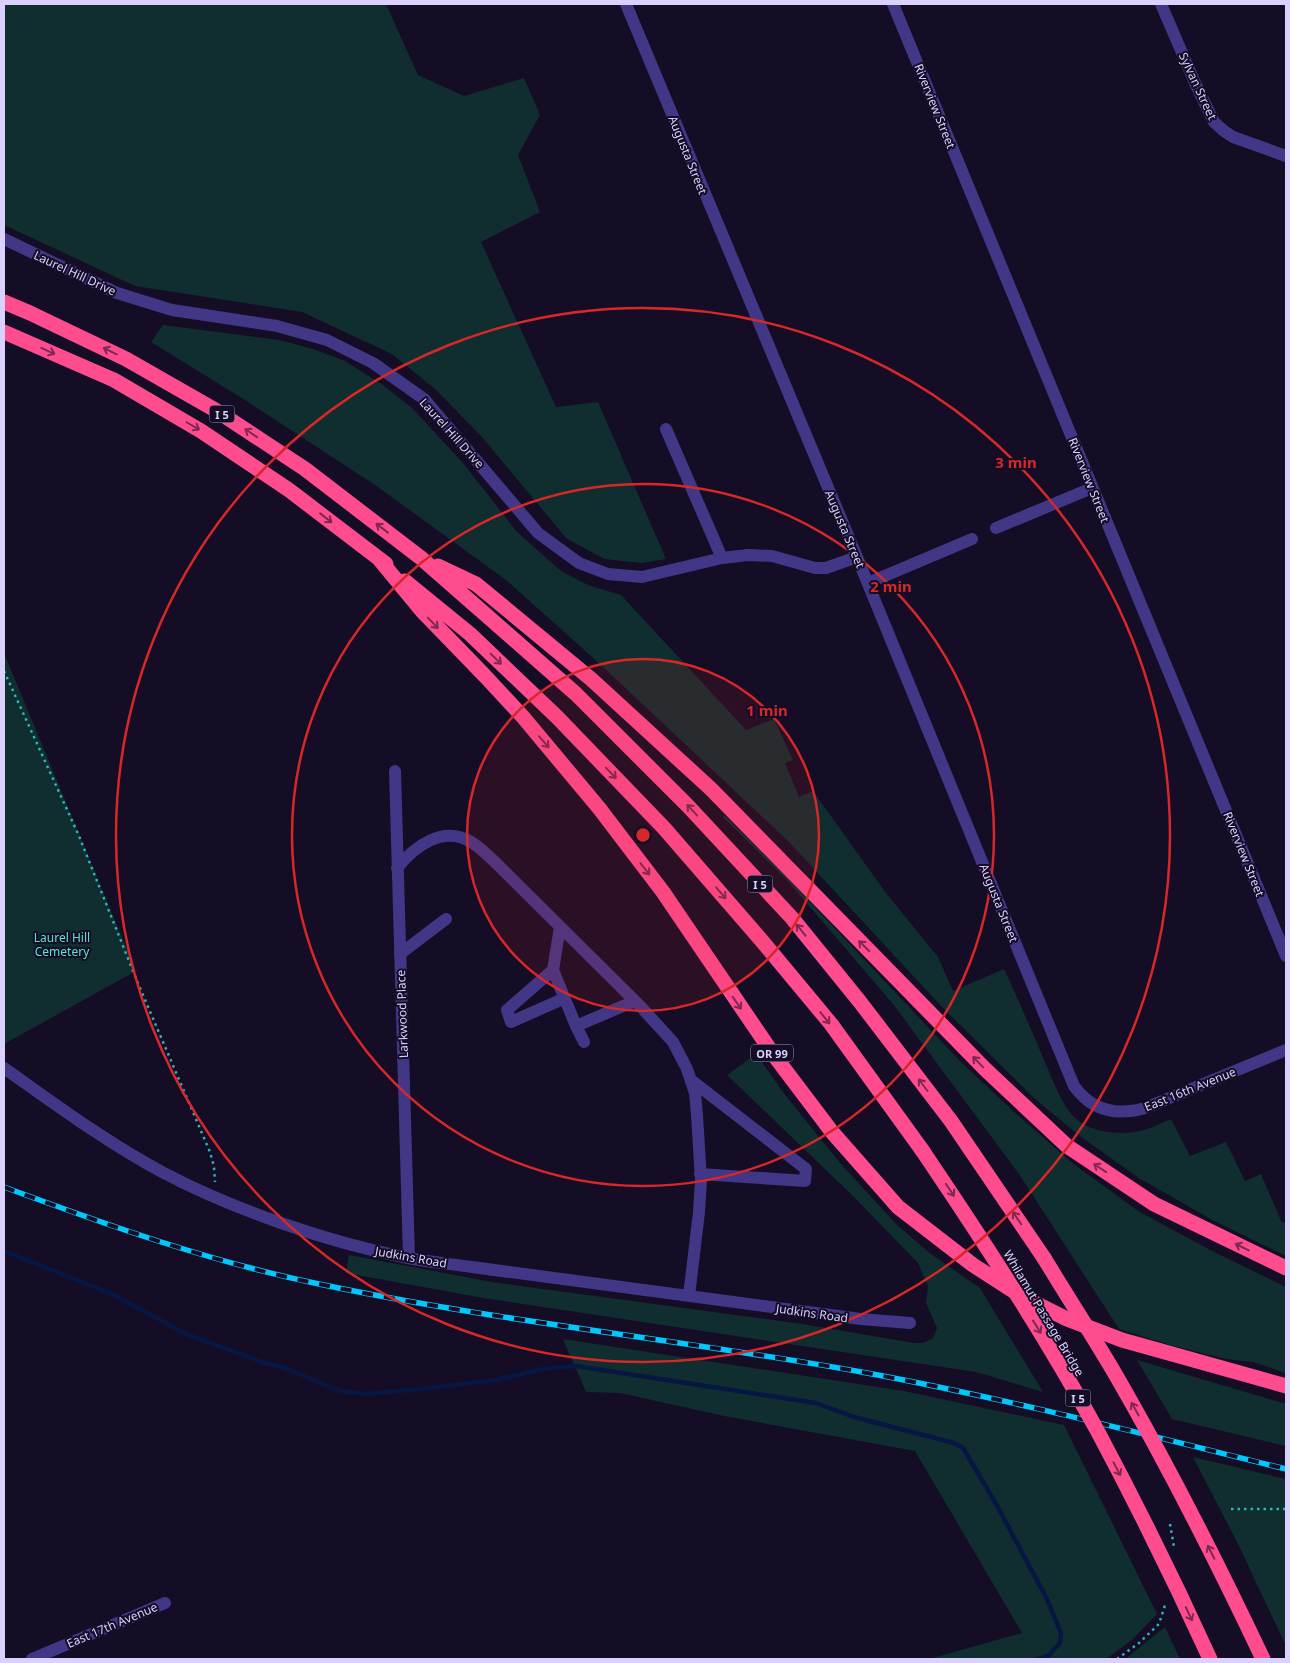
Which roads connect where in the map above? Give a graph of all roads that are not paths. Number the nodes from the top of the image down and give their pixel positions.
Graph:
1 (626, 4) edge
2 (892, 4) edge
3 (1161, 4) edge
4 (1286, 156) edge
5 (4, 238) edge
6 (4, 302) edge
7 (4, 332) edge
8 (666, 429) dead end
9 (1092, 488) junction
10 (996, 528) dead end
11 (972, 539) dead end
12 (857, 557) junction
13 (421, 558) junction
14 (722, 558) junction
15 (379, 559) junction
16 (868, 583) junction
17 (394, 771) dead end
18 (397, 868) junction
19 (446, 919) dead end
20 (560, 927) junction
21 (400, 954) junction
22 (1286, 956) edge
23 (553, 970) junction
24 (565, 998) junction
25 (636, 1001) junction
26 (576, 1026) junction
27 (584, 1042) dead end
28 (1286, 1050) edge
29 (4, 1068) edge
30 (691, 1080) junction
31 (1092, 1104) joint
32 (700, 1174) junction
33 (409, 1258) junction
34 (1286, 1268) edge
35 (688, 1296) junction
36 (910, 1323) dead end
37 (1286, 1386) edge
38 (165, 1603) dead end
39 (32, 1659) edge
40 (1210, 1659) edge
41 (1262, 1659) edge

1 - 12 street, Augusta Street
2 - 9 street, Riverview Street
3 - 4 street, Sylvan Street
5 - 14 street, Laurel Hill Drive
13 -> 6 highway, I 5
7 -> 15 highway, I 5
8 - 14 street
9 - 10 street
9 - 22 street, Riverview Street
11 - 16 street
12 - 14 street, Laurel Hill Drive
12 - 16 street, Augusta Street
34 -> 13 highway
41 -> 13 highway, I 5, bridge
15 -> 37 highway, OR 99
15 -> 40 highway, Whilamut Passage Bridge / I 5, bridge
16 - 31 street, Augusta Street
17 - 18 street, Larkwood Place
18 - 20 street
18 - 21 street, Larkwood Place
19 - 21 street
20 - 23 street
20 - 25 street
21 - 33 street, Larkwood Place
23 - 24 street
23 - 24 street
24 - 26 street
25 - 26 street
25 - 30 street
26 - 27 street
28 - 31 street, East 16th Avenue
29 - 33 street, Judkins Road
30 - 32 street
30 - 32 street
32 - 35 street
33 - 35 street, Judkins Road
35 - 36 street, Judkins Road
38 - 39 street, East 17th Avenue

